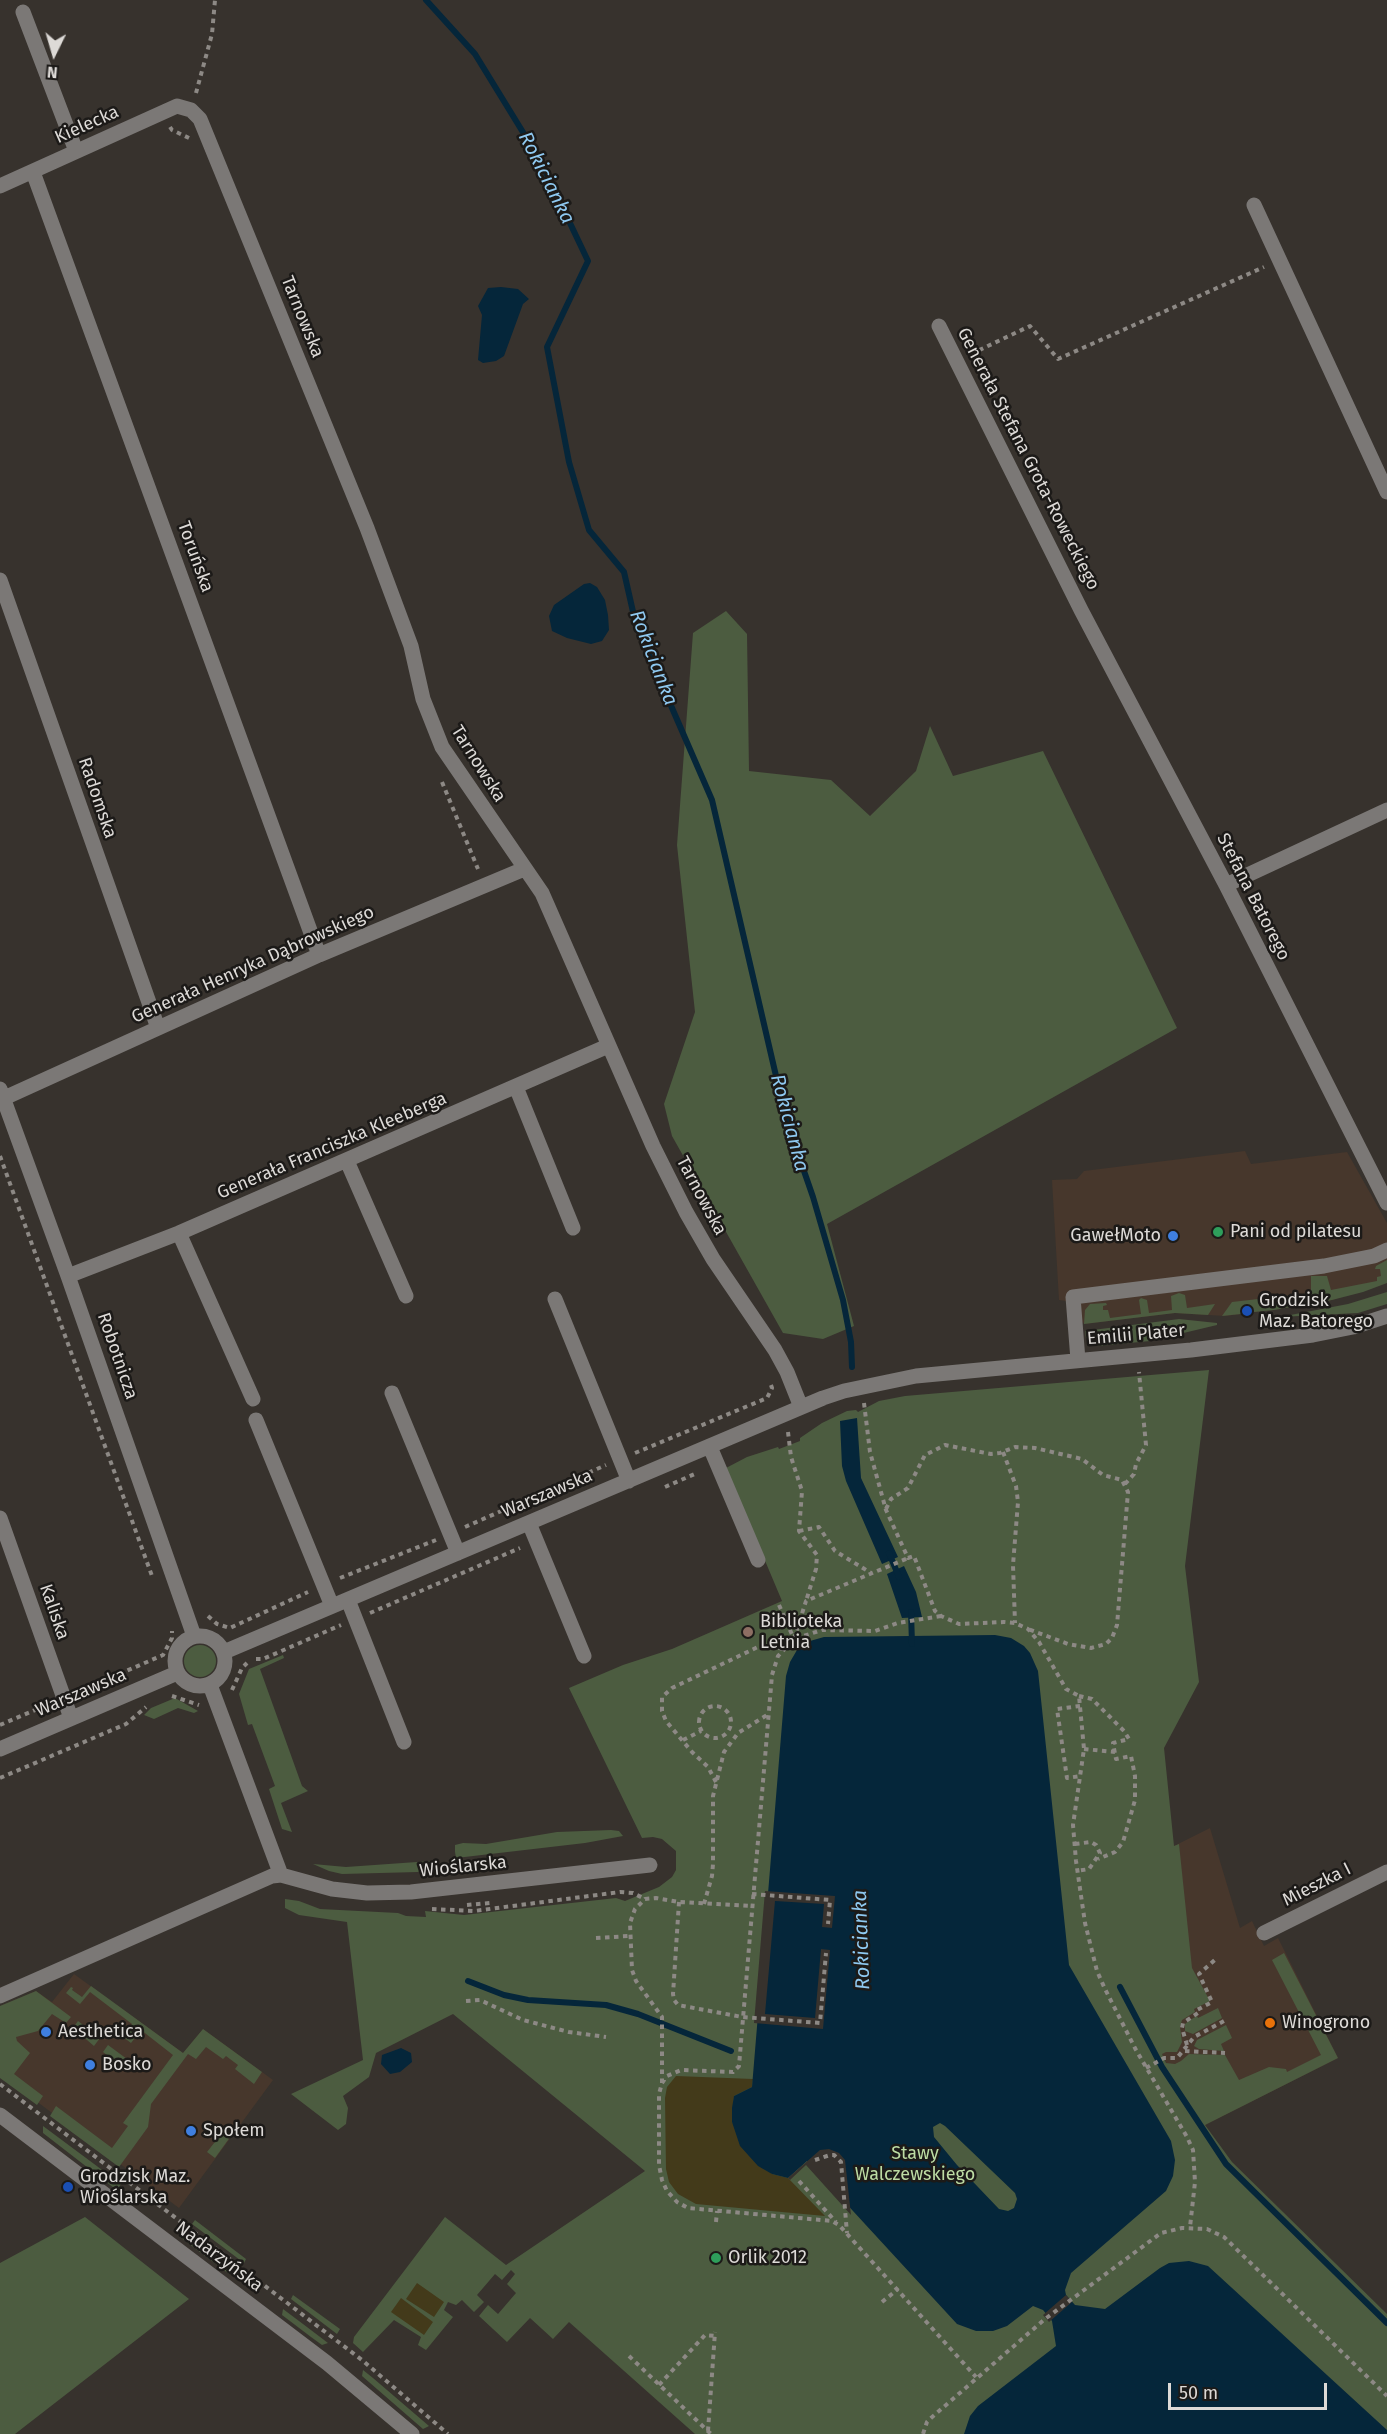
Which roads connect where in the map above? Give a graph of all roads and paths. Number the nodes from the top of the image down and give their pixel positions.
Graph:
1 (215, 0) edge
2 (23, 12) dead end
3 (191, 110) junction
4 (76, 151) junction
5 (33, 172) junction
6 (0, 186) edge
7 (1254, 205) dead end
8 (1280, 260) junction
9 (939, 326) dead end
10 (957, 361) junction
11 (1387, 492) edge
12 (0, 580) edge
13 (1081, 610) joint
14 (1387, 810) edge
15 (524, 869) junction
16 (1226, 885) junction
17 (319, 956) junction
18 (158, 1028) junction
19 (608, 1046) junction
20 (516, 1087) junction
21 (1, 1096) edge
22 (0, 1156) edge
23 (347, 1161) junction
24 (1387, 1203) edge
25 (573, 1228) dead end
26 (179, 1233) junction
27 (1387, 1250) edge
28 (68, 1276) junction
29 (406, 1296) dead end
30 (555, 1299) dead end
31 (1387, 1316) edge
32 (1078, 1360) junction
33 (1138, 1368) dead end
34 (887, 1380) joint
35 (392, 1393) dead end
36 (770, 1394) dead end
37 (253, 1399) dead end
38 (864, 1402) dead end
39 (801, 1407) junction
40 (256, 1420) dead end
41 (788, 1431) dead end
42 (710, 1447) junction
43 (1003, 1452) junction
44 (620, 1459) junction
45 (629, 1481) junction
46 (1125, 1484) junction
47 (886, 1510) junction
48 (0, 1518) edge
49 (529, 1523) junction
50 (799, 1531) junction
51 (450, 1534) junction
52 (458, 1553) junction
53 (906, 1559) junction
54 (758, 1560) dead end
55 (871, 1574) junction
56 (154, 1583) dead end
57 (324, 1585) junction
58 (348, 1600) junction
59 (806, 1601) junction
60 (778, 1605) dead end
61 (332, 1606) junction
62 (206, 1609) dead end
63 (941, 1616) junction
64 (169, 1623) dead end
65 (1015, 1623) junction
66 (1027, 1629) junction
67 (194, 1636) junction
68 (794, 1639) junction
69 (783, 1649) junction
70 (224, 1652) junction
71 (584, 1656) dead end
72 (257, 1659) dead end
73 (177, 1673) junction
74 (210, 1685) junction
75 (1079, 1696) junction
76 (64, 1698) junction
77 (231, 1698) dead end
78 (163, 1700) dead end
79 (154, 1704) dead end
80 (1080, 1706) junction
81 (204, 1710) dead end
82 (768, 1715) junction
83 (71, 1718) junction
84 (0, 1725) edge
85 (701, 1731) junction
86 (727, 1733) junction
87 (733, 1739) junction
88 (683, 1740) junction
89 (404, 1742) dead end
90 (0, 1749) edge
91 (1084, 1749) junction
92 (1115, 1752) junction
93 (1082, 1776) junction
94 (0, 1778) edge
95 (716, 1782) junction
96 (1075, 1844) junction
97 (1098, 1859) junction
98 (650, 1865) dead end
99 (1077, 1871) junction
100 (1387, 1872) edge
101 (281, 1875) junction
102 (752, 1894) junction
103 (679, 1902) junction
104 (704, 1904) junction
105 (751, 1905) junction
106 (828, 1924) dead end
107 (1264, 1933) dead end
108 (630, 1936) junction
109 (596, 1938) dead end
110 (825, 1953) dead end
111 (1216, 1959) dead end
112 (0, 1996) edge
113 (466, 2001) dead end
114 (742, 2017) junction
115 (1224, 2021) dead end
116 (606, 2037) dead end
117 (1188, 2045) junction
118 (1184, 2051) junction
119 (1225, 2054) dead end
120 (1148, 2067) junction
121 (662, 2083) junction
122 (0, 2084) edge
123 (0, 2115) edge
124 (654, 2150) dead end
125 (659, 2152) junction
126 (815, 2160) dead end
127 (800, 2181) dead end
128 (717, 2211) junction
129 (716, 2222) dead end
130 (839, 2225) junction
131 (1190, 2227) junction
132 (847, 2234) junction
133 (898, 2289) junction
134 (882, 2302) dead end
135 (629, 2356) dead end
136 (976, 2377) junction
137 (659, 2385) junction
138 (1387, 2396) edge
139 (709, 2433) edge
140 (412, 2434) edge
141 (448, 2434) edge
142 (923, 2434) edge

1 - 3 path
2 - 4 street
3 - 4 street, Kielecka
3 - 15 street, Tarnowska
4 - 5 street, Kielecka
5 - 6 street, Kielecka
5 - 17 street, Toruńska
7 - 8 street
8 - 10 path
8 - 11 street
9 - 10 street, Generała Stefana Grota-Roweckiego
10 - 13 street, Generała Stefana Grota-Roweckiego
12 - 18 street, Radomska
13 - 16 street, Stefana Batorego
14 - 16 street
15 - 17 street, Generała Henryka Dąbrowskiego
15 - 19 street, Tarnowska
16 - 24 street, Stefana Batorego
17 - 18 street, Generała Henryka Dąbrowskiego
18 - 21 street, Generała Henryka Dąbrowskiego
19 - 20 street, Generała Franciszka Kleeberga
19 - 39 street, Tarnowska
20 - 23 street, Generała Franciszka Kleeberga
20 - 25 street
21 - 28 street, Robotnicza
22 - 56 path
23 - 26 street, Generała Franciszka Kleeberga
23 - 29 street
26 - 28 street, Generała Franciszka Kleeberga
26 - 37 street
27 - 32 street
28 - 67 street, Robotnicza
30 - 44 street
31 - 32 street, Emilii Plater
32 - 34 street, Emilii Plater
33 - 46 path
34 - 39 street, Warszawska
35 - 51 street
36 - 44 path
38 - 47 path
39 - 42 street, Warszawska
40 - 57 street
41 - 50 path
42 - 45 street, Warszawska
42 - 54 street
43 - 46 path
43 - 47 path
43 - 65 path
44 - 45 street
44 - 51 path
45 - 49 street, Warszawska
46 - 66 path
47 - 53 path
48 - 76 street, Kaliska
49 - 52 street, Warszawska
49 - 71 street
50 - 55 path
50 - 59 path
51 - 52 street
51 - 57 path
52 - 58 street, Warszawska
53 - 55 path
53 - 63 path
55 - 59 path
57 - 61 street
57 - 62 path
58 - 61 street, Warszawska
58 - 89 street
59 - 68 path
60 - 68 path
61 - 70 street, Warszawska
63 - 65 path
63 - 68 path
64 - 76 path
65 - 66 path
66 - 75 path
67 - 70 street
67 - 73 street
68 - 69 path
69 - 82 path
69 - 88 path
70 - 74 street
72 - 77 path
73 - 74 street
73 - 83 street, Warszawska
74 - 101 street
75 - 80 path
75 - 92 path
76 - 83 street, Kaliska
76 - 84 path
78 - 81 path
79 - 94 path
80 - 91 path
80 - 93 path
82 - 87 path
82 - 102 path
83 - 90 street, Warszawska
85 - 86 path
85 - 86 path
85 - 88 path
86 - 87 path
87 - 95 path
88 - 95 path
91 - 92 path
91 - 93 path
92 - 97 path
93 - 96 path
95 - 104 path
96 - 97 path
96 - 99 path
97 - 99 path
98 - 101 street, Wioślarska
99 - 120 path
100 - 107 street, Mieszka I
101 - 112 street
102 - 105 path
102 - 106 path
103 - 104 path
103 - 108 path
103 - 114 path
104 - 105 path
105 - 114 path
108 - 109 path
108 - 121 path
110 - 114 path
111 - 117 path
113 - 116 path
114 - 121 path
115 - 117 path
117 - 118 path
118 - 119 path
118 - 120 path
120 - 131 path
121 - 125 path
122 - 141 path
123 - 140 street, Nadarzyńska
124 - 125 path
125 - 128 path
126 - 132 path
127 - 130 path
128 - 129 path
128 - 130 path
130 - 132 path
131 - 136 path
131 - 138 path
132 - 133 path
133 - 134 path
133 - 136 path
135 - 137 path
136 - 142 path
137 - 139 path
137 - 139 path

